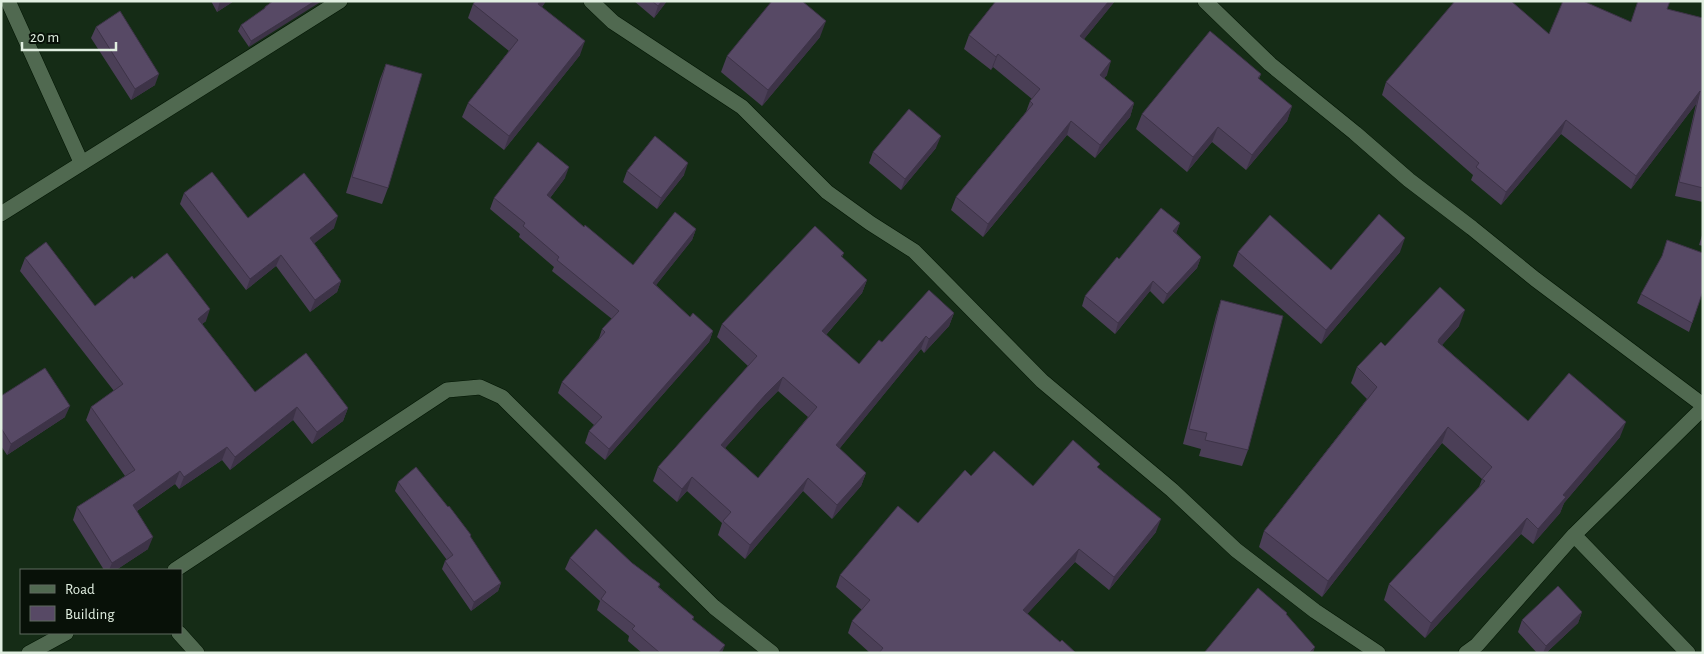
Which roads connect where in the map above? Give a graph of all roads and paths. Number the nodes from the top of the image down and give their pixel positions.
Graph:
1 (8, 1) edge
2 (340, 1) edge
3 (591, 1) edge
4 (1205, 1) edge
5 (81, 162) junction
6 (1, 214) edge
7 (1703, 407) edge
8 (1574, 535) junction
9 (177, 569) edge
10 (64, 634) edge
11 (181, 634) edge
12 (29, 653) edge
13 (198, 653) edge
14 (772, 653) edge
15 (1378, 653) edge
16 (1466, 653) edge
17 (1688, 653) edge

1 - 5 street
2 - 5 street
3 - 15 street
4 - 7 street
5 - 6 street
7 - 8 street
8 - 16 street
8 - 17 street
9 - 14 street
10 - 12 street
11 - 13 street

